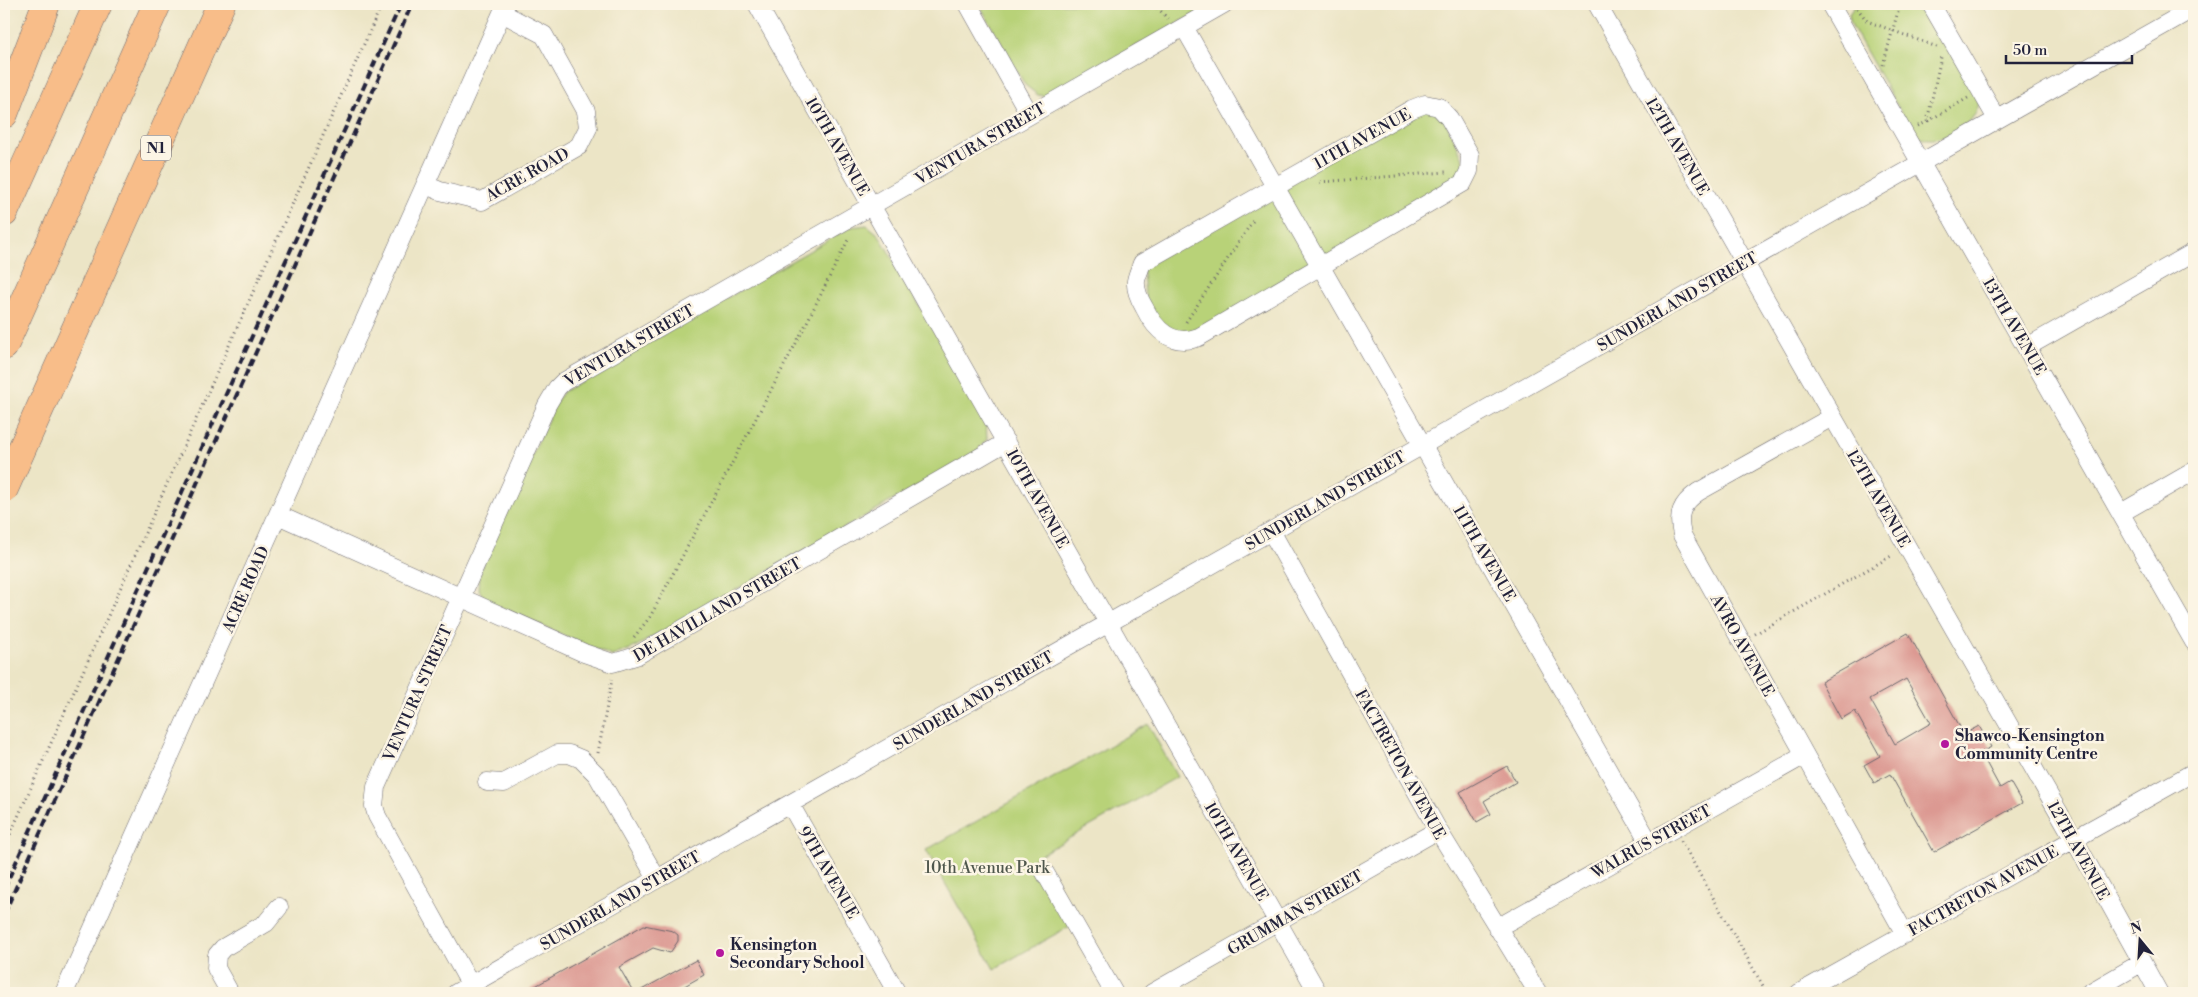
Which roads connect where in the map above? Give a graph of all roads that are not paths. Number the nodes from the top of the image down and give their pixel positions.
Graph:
1 (46, 4) edge
2 (98, 4) edge
3 (157, 4) edge
4 (221, 4) edge
5 (235, 4) edge
6 (757, 4) edge
7 (968, 4) edge
8 (1224, 4) edge
9 (1597, 4) edge
10 (1931, 4) edge
11 (1837, 6) edge
12 (504, 8) edge
13 (2194, 8) edge
14 (1184, 26) junction
15 (4, 114) edge
16 (1030, 115) junction
17 (1997, 119) junction
18 (1921, 163) junction
19 (426, 185) junction
20 (1276, 186) junction
21 (864, 210) junction
22 (4, 213) edge
23 (2194, 252) edge
24 (1744, 263) junction
25 (1320, 264) junction
26 (92, 293) junction
27 (4, 346) edge
28 (2027, 347) junction
29 (1832, 417) junction
30 (1006, 442) junction
31 (1423, 445) junction
32 (2194, 471) edge
33 (4, 489) edge
34 (2121, 513) junction
35 (278, 515) junction
36 (1271, 531) junction
37 (461, 597) junction
38 (1108, 624) junction
39 (2194, 642) edge
40 (1805, 755) junction
41 (2194, 772) edge
42 (487, 782) dead end
43 (790, 804) junction
44 (1438, 830) junction
45 (2074, 839) junction
46 (1649, 842) junction
47 (1044, 871) dead end
48 (657, 879) junction
49 (279, 906) dead end
50 (1277, 922) junction
51 (1497, 928) junction
52 (1905, 934) junction
53 (2141, 963) junction
54 (467, 991) edge
55 (64, 993) edge
56 (230, 993) edge
57 (897, 993) edge
58 (1114, 993) edge
59 (1152, 993) edge
60 (1318, 993) edge
61 (1538, 993) edge
62 (1799, 993) edge
63 (2089, 993) edge
64 (2159, 993) edge

1 - 15 highway
2 - 22 highway
3 - 27 highway
4 - 26 highway, N1
5 - 26 highway
6 - 21 street, 10TH AVENUE
7 - 16 street
8 - 14 street, VENTURA STREET
9 - 24 street, 12TH AVENUE
10 - 17 street
11 - 18 street, 13TH AVENUE
12 - 19 street, ACRE ROAD
12 - 19 street, ACRE ROAD
13 - 17 street, SUNDERLAND STREET
14 - 16 street, VENTURA STREET
14 - 20 street, 11TH AVENUE
16 - 21 street, VENTURA STREET
17 - 18 street, SUNDERLAND STREET
18 - 24 street, SUNDERLAND STREET
18 - 28 street, 13TH AVENUE
19 - 35 street, ACRE ROAD
20 - 25 street, 11TH AVENUE
20 - 25 street, 11TH AVENUE
20 - 25 street, 11TH AVENUE
21 - 30 street, 10TH AVENUE
21 - 37 street, VENTURA STREET
23 - 28 street
24 - 29 street, 12TH AVENUE
24 - 31 street, SUNDERLAND STREET
25 - 31 street, 11TH AVENUE
26 - 33 highway, N1
28 - 34 street, 13TH AVENUE
29 - 40 street, AVRO AVENUE
29 - 45 street, 12TH AVENUE
30 - 37 street, DE HAVILLAND STREET
30 - 38 street, 10TH AVENUE
31 - 36 street, SUNDERLAND STREET
31 - 46 street, 11TH AVENUE
32 - 34 street
34 - 39 street, 13TH AVENUE
35 - 37 street, DE HAVILLAND STREET
35 - 55 street, ACRE ROAD
36 - 38 street, SUNDERLAND STREET
36 - 44 street, FACTRETON AVENUE
37 - 54 street, VENTURA STREET
38 - 43 street, SUNDERLAND STREET
38 - 50 street, 10TH AVENUE
40 - 46 street, WALRUS STREET
40 - 52 street, AVRO AVENUE
41 - 45 street, FACTRETON AVENUE
42 - 48 street
43 - 48 street, SUNDERLAND STREET
43 - 57 street, 9TH AVENUE
44 - 50 street, GRUMMAN STREET
44 - 51 street, FACTRETON AVENUE
45 - 52 street, FACTRETON AVENUE
45 - 53 street, 12TH AVENUE
46 - 51 street, WALRUS STREET
47 - 58 street
48 - 54 street, SUNDERLAND STREET
49 - 56 street
50 - 59 street, GRUMMAN STREET
50 - 60 street, 10TH AVENUE
51 - 61 street, FACTRETON AVENUE
52 - 62 street, FACTRETON AVENUE
53 - 63 street
53 - 64 street, 12TH AVENUE

